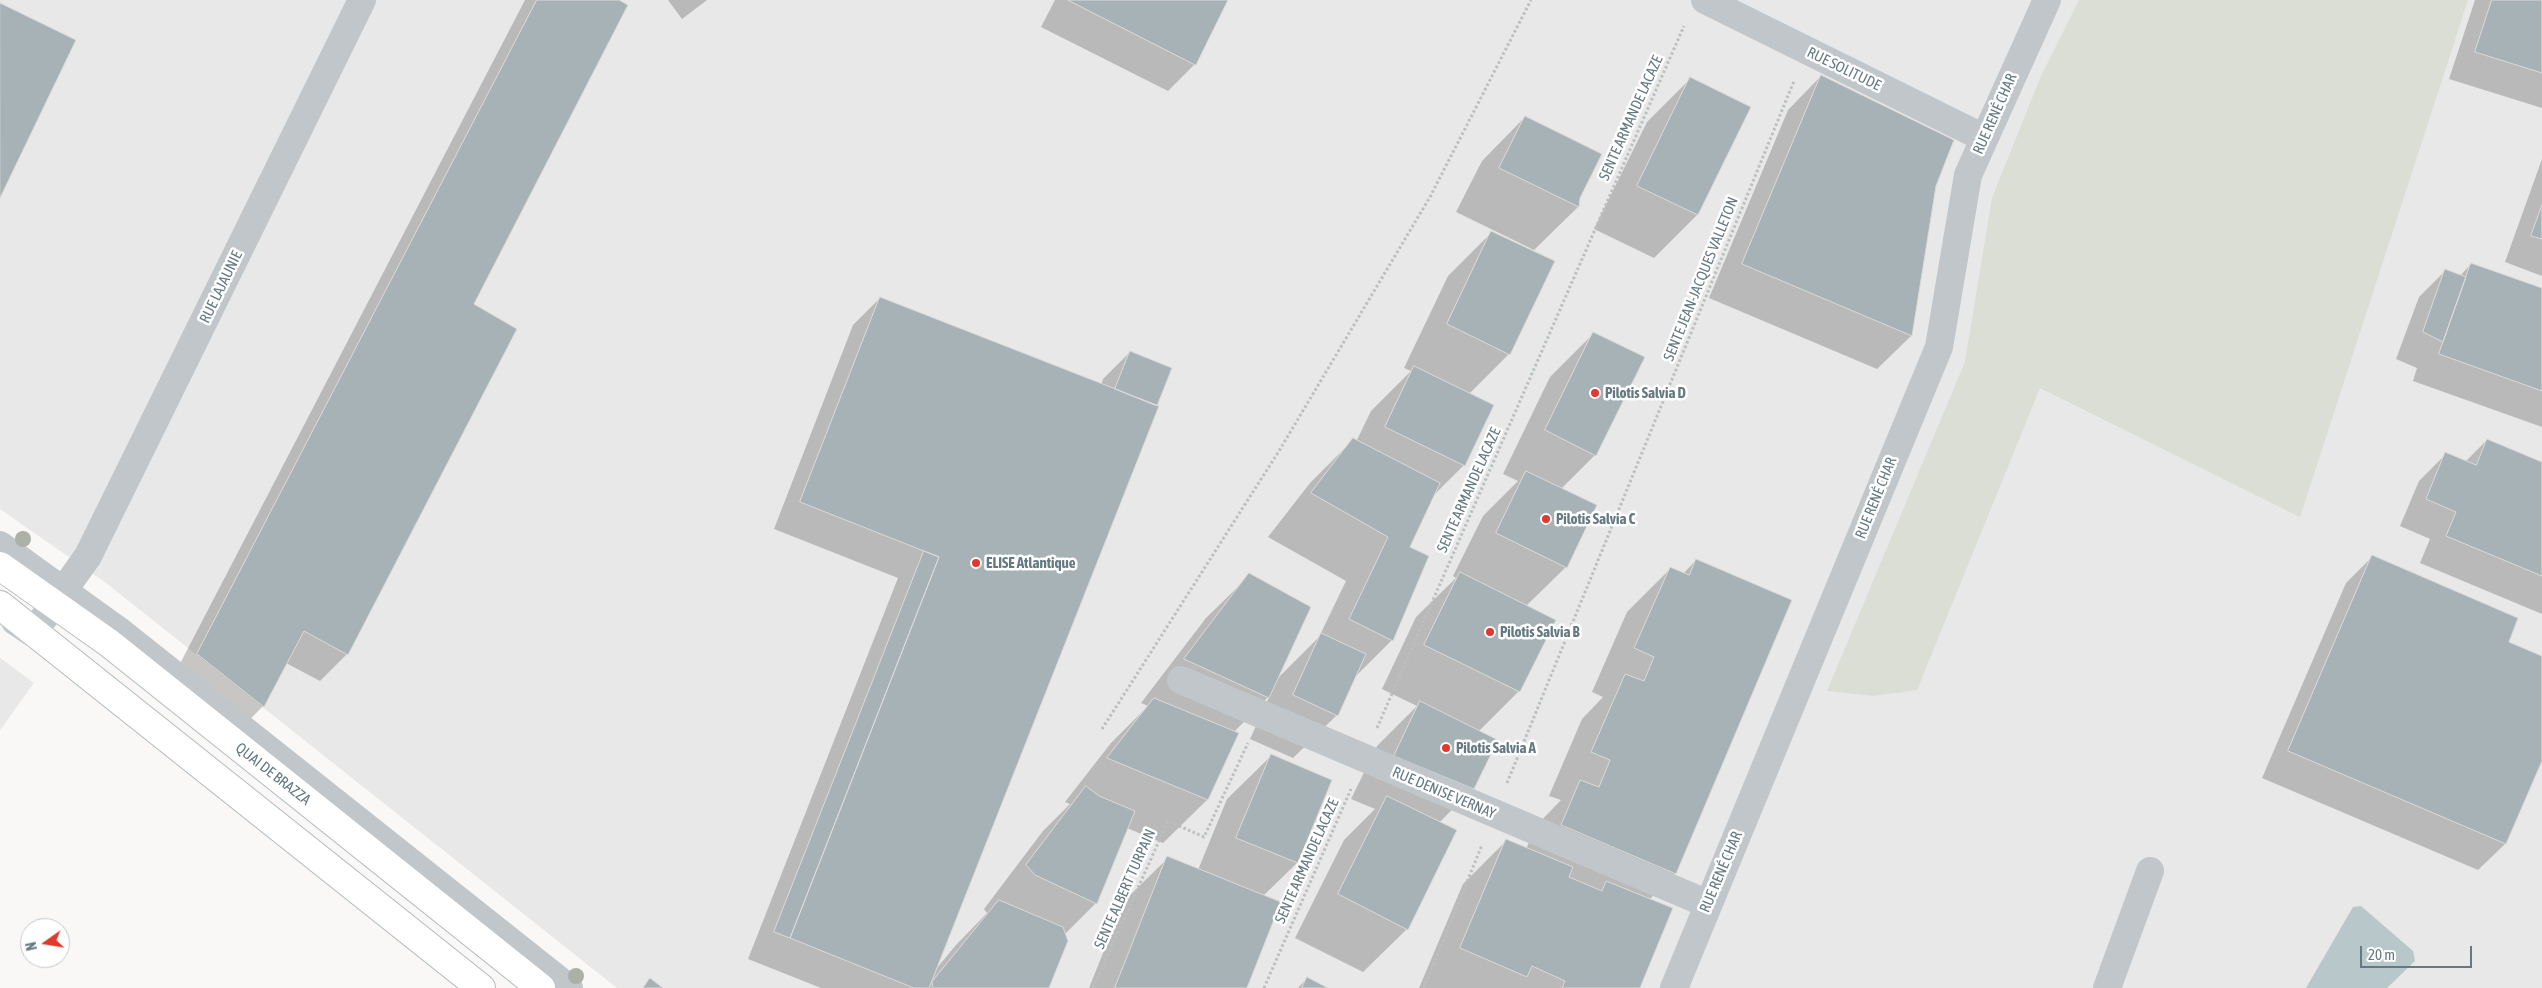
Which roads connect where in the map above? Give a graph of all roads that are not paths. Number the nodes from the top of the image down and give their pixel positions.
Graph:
1 (362, 0) edge
2 (2047, 0) edge
3 (1696, 9) edge
4 (1984, 138) junction
5 (0, 545) edge
6 (0, 566) edge
7 (65, 589) junction
8 (0, 605) edge
9 (0, 612) edge
10 (34, 633) junction
11 (1181, 680) dead end
12 (2150, 871) dead end
13 (1708, 904) junction
14 (480, 988) edge
15 (541, 988) edge
16 (569, 988) edge
17 (1674, 988) edge
18 (2107, 988) edge

1 - 7 street, RUE LAJAUNIE
2 - 4 street, RUE RENÉ CHAR
3 - 4 street, RUE SOLITUDE
4 - 13 street, RUE RENÉ CHAR
5 - 7 street
6 - 7 main road, QUAI DE BRAZZA
7 - 10 street, RUE LAJAUNIE
7 - 15 main road, QUAI DE BRAZZA
7 - 16 street
8 - 10 main road
9 - 10 street
10 - 14 main road
11 - 13 street, RUE DENISE VERNAY
12 - 18 street
13 - 17 street, RUE RENÉ CHAR

